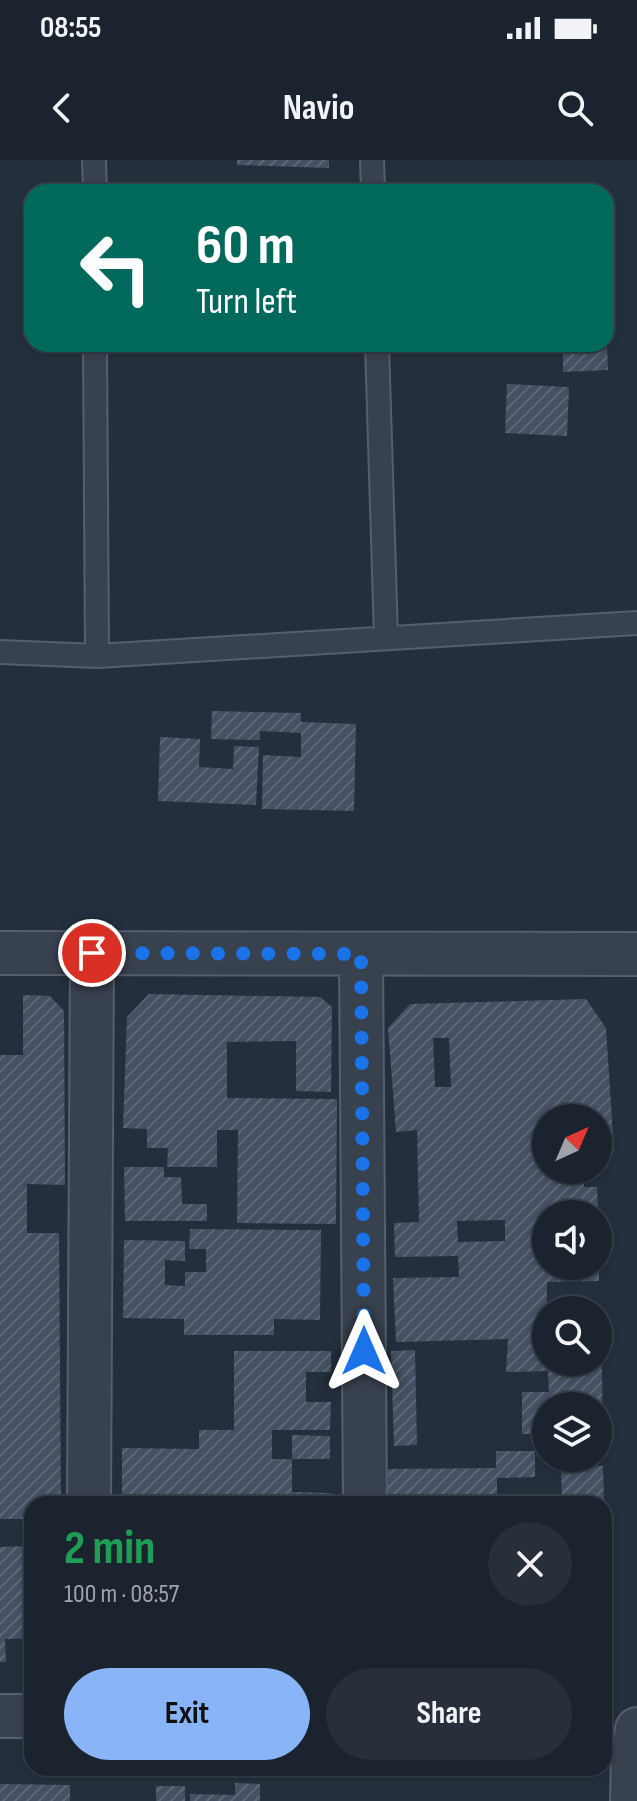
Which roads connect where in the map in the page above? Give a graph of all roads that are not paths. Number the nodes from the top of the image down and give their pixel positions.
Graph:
1 (94, 160) edge
2 (372, 160) edge
3 (95, 184) edge
4 (373, 184) edge
5 (95, 352) edge
6 (377, 352) edge
7 (637, 623) edge
8 (386, 637) junction
9 (0, 652) edge
10 (97, 656) junction
11 (0, 953) edge
12 (92, 953) junction
13 (361, 954) junction
14 (637, 954) edge
15 (89, 1496) edge
16 (365, 1496) edge
17 (0, 1716) edge
18 (24, 1716) edge
19 (612, 1729) edge
20 (637, 1729) edge
21 (632, 1801) edge

1 - 3 lane
2 - 4 lane
5 - 10 lane
6 - 8 lane
7 - 8 lane
8 - 10 lane
9 - 10 lane
11 - 12 street
12 - 13 street
12 - 15 street
13 - 14 street
13 - 16 street
17 - 18 street
19 - 20 street
20 - 21 street

